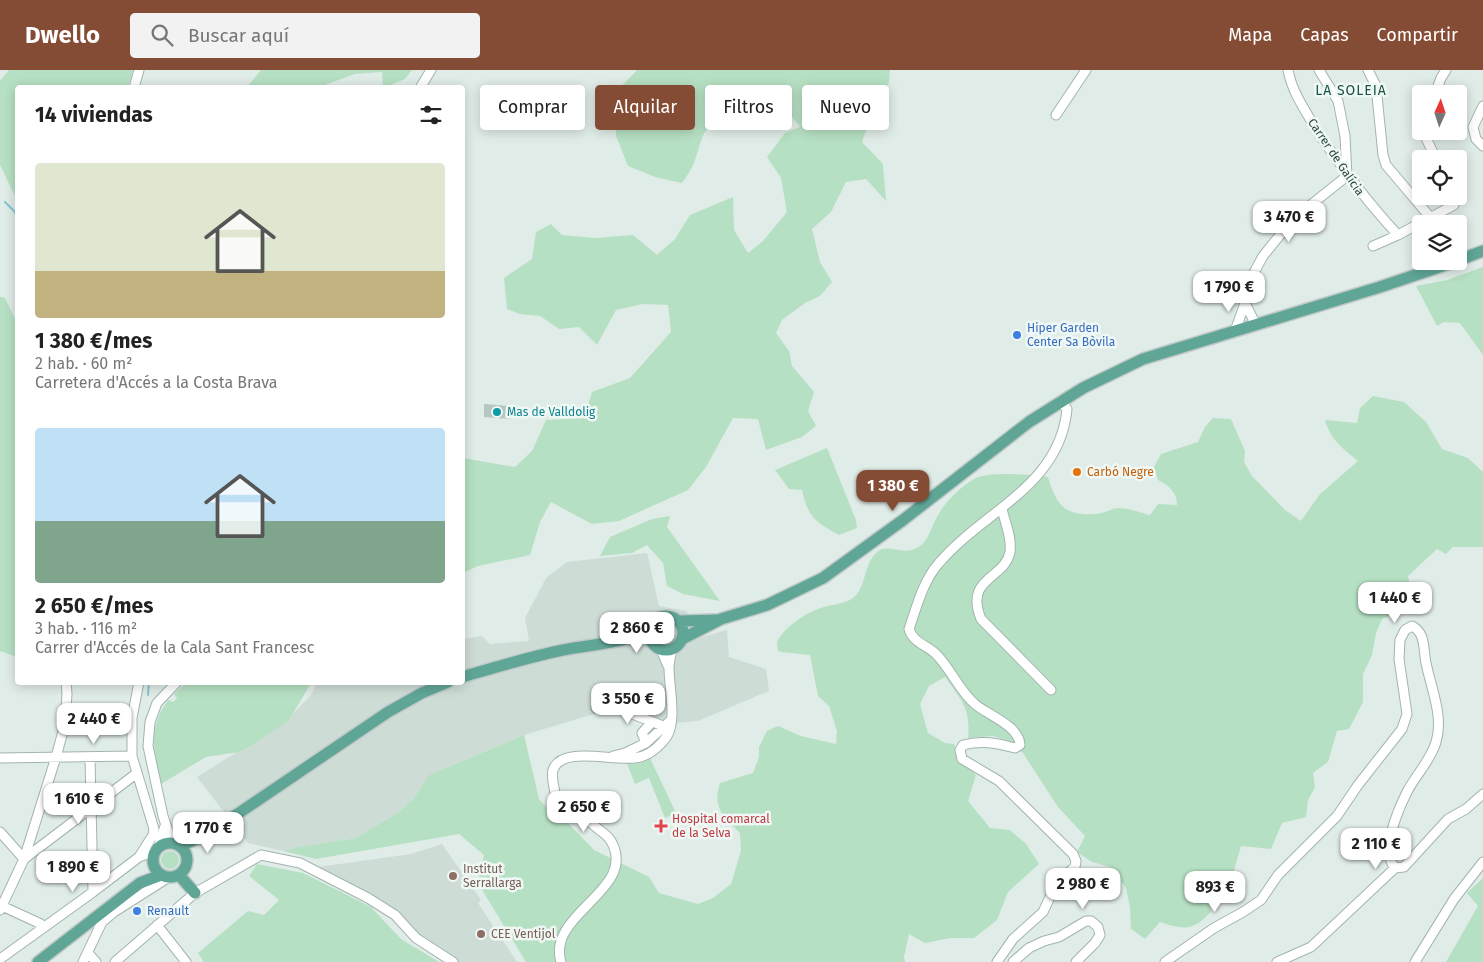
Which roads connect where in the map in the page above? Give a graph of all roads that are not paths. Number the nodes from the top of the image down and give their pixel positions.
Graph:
1 (139, 70) edge
2 (431, 70) edge
3 (1086, 70) edge
4 (1288, 70) edge
5 (1319, 70) edge
6 (1368, 70) edge
7 (1446, 70) edge
8 (135, 85) edge
9 (422, 85) edge
10 (1439, 85) edge
11 (1483, 106) edge
12 (1056, 115) dead end
13 (1483, 146) edge
14 (1347, 176) junction
15 (1454, 205) edge
16 (1428, 215) edge
17 (1434, 215) edge
18 (1412, 227) edge
19 (1398, 235) junction
20 (1373, 246) dead end
21 (1483, 251) edge
22 (1467, 257) edge
23 (1429, 270) edge
24 (1245, 303) junction
25 (1256, 324) junction
26 (1235, 331) junction
27 (1060, 400) junction
28 (1002, 509) junction
29 (722, 619) junction
30 (679, 622) junction
31 (649, 630) junction
32 (682, 639) junction
33 (624, 640) junction
34 (661, 647) junction
35 (465, 676) edge
36 (66, 685) edge
37 (138, 685) edge
38 (165, 685) edge
39 (174, 685) edge
40 (441, 685) edge
41 (1051, 690) dead end
42 (166, 695) junction
43 (596, 708) dead end
44 (671, 720) junction
45 (652, 722) junction
46 (663, 726) junction
47 (667, 736) junction
48 (646, 742) junction
49 (132, 756) junction
50 (56, 757) junction
51 (90, 757) junction
52 (609, 757) junction
53 (0, 758) edge
54 (138, 773) junction
55 (142, 789) junction
56 (1483, 794) edge
57 (90, 809) junction
58 (163, 816) junction
59 (165, 826) junction
60 (0, 832) edge
61 (208, 834) junction
62 (176, 844) junction
63 (155, 852) junction
64 (139, 857) junction
65 (188, 858) junction
66 (24, 859) junction
67 (1483, 862) edge
68 (1395, 868) junction
69 (170, 876) junction
70 (140, 883) junction
71 (93, 892) junction
72 (195, 893) junction
73 (4, 909) edge
74 (41, 924) dead end
75 (157, 926) junction
76 (88, 953) junction
77 (0, 959) edge
78 (38, 962) edge
79 (83, 962) edge
80 (96, 962) edge
81 (115, 962) edge
82 (186, 962) edge
83 (453, 962) edge
84 (561, 962) edge
85 (997, 962) edge
86 (1013, 962) edge
87 (1076, 962) edge
88 (1165, 962) edge
89 (1277, 962) edge
90 (1415, 962) edge

1 - 8 street
2 - 9 street
3 - 12 street
4 - 14 street, Carrer de Galícia
5 - 14 street
6 - 16 street
7 - 10 street
11 - 13 street
14 - 19 street, Carrer de Galícia
14 - 24 street
15 - 17 street
18 - 19 street
19 - 20 street
21 - 22 main road
23 - 25 main road
24 - 25 street
24 - 26 street
25 - 26 main road
26 - 27 main road
27 - 28 street
27 - 29 main road
28 - 41 street
28 - 85 street
29 - 30 main road
29 - 32 main road
30 - 31 main road
30 - 32 main road
31 - 33 main road
31 - 34 main road
32 - 34 main road
33 - 34 main road
33 - 35 main road
34 - 44 street
36 - 50 street
37 - 49 street
38 - 42 street
39 - 42 street
40 - 61 main road
42 - 58 street
43 - 45 street
44 - 46 street
44 - 47 street
45 - 46 street
45 - 48 street
46 - 47 street
46 - 48 street
47 - 52 street
48 - 52 street
49 - 51 street
49 - 54 street
50 - 51 street
50 - 53 street
50 - 66 street
51 - 57 street
52 - 84 street
54 - 55 street
54 - 57 street
55 - 58 street
55 - 64 street
56 - 68 street
57 - 66 street
57 - 71 street
58 - 59 street
59 - 62 street
59 - 63 street
60 - 66 street
61 - 62 main road
61 - 65 main road
62 - 63 main road
62 - 65 main road
63 - 64 street
63 - 69 main road
63 - 70 main road
64 - 71 street
65 - 69 main road
66 - 73 street
67 - 90 street
68 - 88 street
68 - 89 street
69 - 70 main road
69 - 72 main road
69 - 76 street
70 - 78 main road
71 - 77 street
72 - 75 street
72 - 83 street
73 - 74 street
75 - 81 street
75 - 82 street
76 - 79 street
76 - 80 street
86 - 87 street

